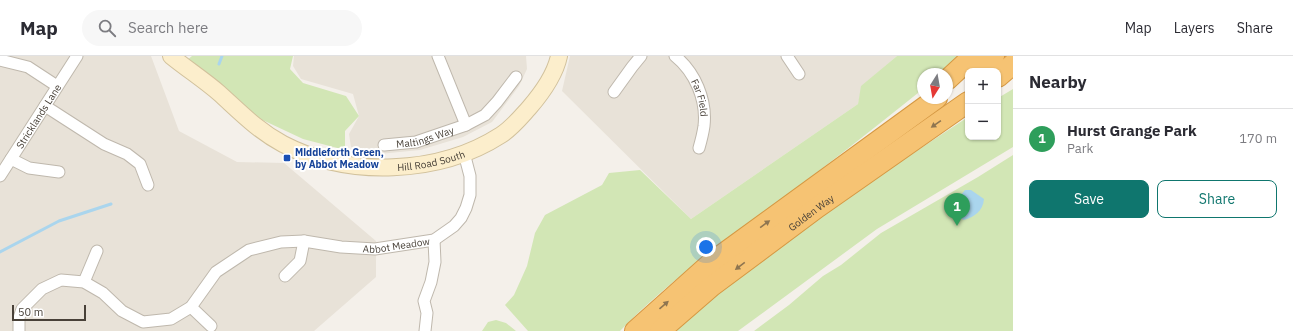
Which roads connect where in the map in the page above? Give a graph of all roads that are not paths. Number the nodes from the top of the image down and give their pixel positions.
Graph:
1 (77, 56) edge
2 (171, 56) edge
3 (438, 56) edge
4 (559, 56) edge
5 (642, 56) edge
6 (675, 56) edge
7 (788, 56) edge
8 (973, 56) edge
9 (994, 56) edge
10 (0, 60) edge
11 (1013, 64) edge
12 (978, 68) edge
13 (799, 74) dead end
14 (953, 74) edge
15 (1013, 74) edge
16 (1001, 75) edge
17 (516, 77) dead end
18 (965, 77) edge
19 (1001, 81) edge
20 (57, 86) junction
21 (953, 86) edge
22 (614, 92) dead end
23 (919, 104) edge
24 (930, 104) edge
25 (965, 104) edge
26 (45, 106) junction
27 (466, 125) junction
28 (384, 145) dead end
29 (699, 148) dead end
30 (867, 151) junction
31 (464, 153) junction
32 (11, 159) junction
33 (59, 172) dead end
34 (0, 176) edge
35 (148, 185) dead end
36 (434, 240) junction
37 (304, 241) junction
38 (97, 251) dead end
39 (285, 276) dead end
40 (84, 282) junction
41 (191, 307) junction
42 (210, 326) dead end
43 (19, 331) edge
44 (425, 331) edge
45 (635, 331) edge
46 (660, 331) edge

1 - 20 street, Stricklands Lane
2 - 31 street, Hill Road South
3 - 27 street, Maltings Way
4 - 31 street, Hill Road South
5 - 22 street
6 - 29 street, Far Field
7 - 13 street
8 - 14 highway
9 - 12 highway
10 - 20 street
11 - 16 highway
15 - 19 highway
17 - 27 street, Maltings Way
18 - 21 highway
20 - 26 street, Stricklands Lane
23 - 30 highway
24 - 30 highway, Golden Way
25 -> 46 highway, Golden Way
26 - 32 street, Stricklands Lane
26 - 35 street
27 - 28 street, Maltings Way
45 -> 30 highway, Golden Way
31 - 36 street, Abbot Meadow
32 - 33 street
32 - 34 street, Stricklands Lane
36 - 37 street, Abbot Meadow
36 - 44 street
37 - 39 street
37 - 41 street, Abbot Meadow
38 - 40 street
40 - 41 street, Abbot Meadow
40 - 43 street, Abbot Meadow
41 - 42 street

